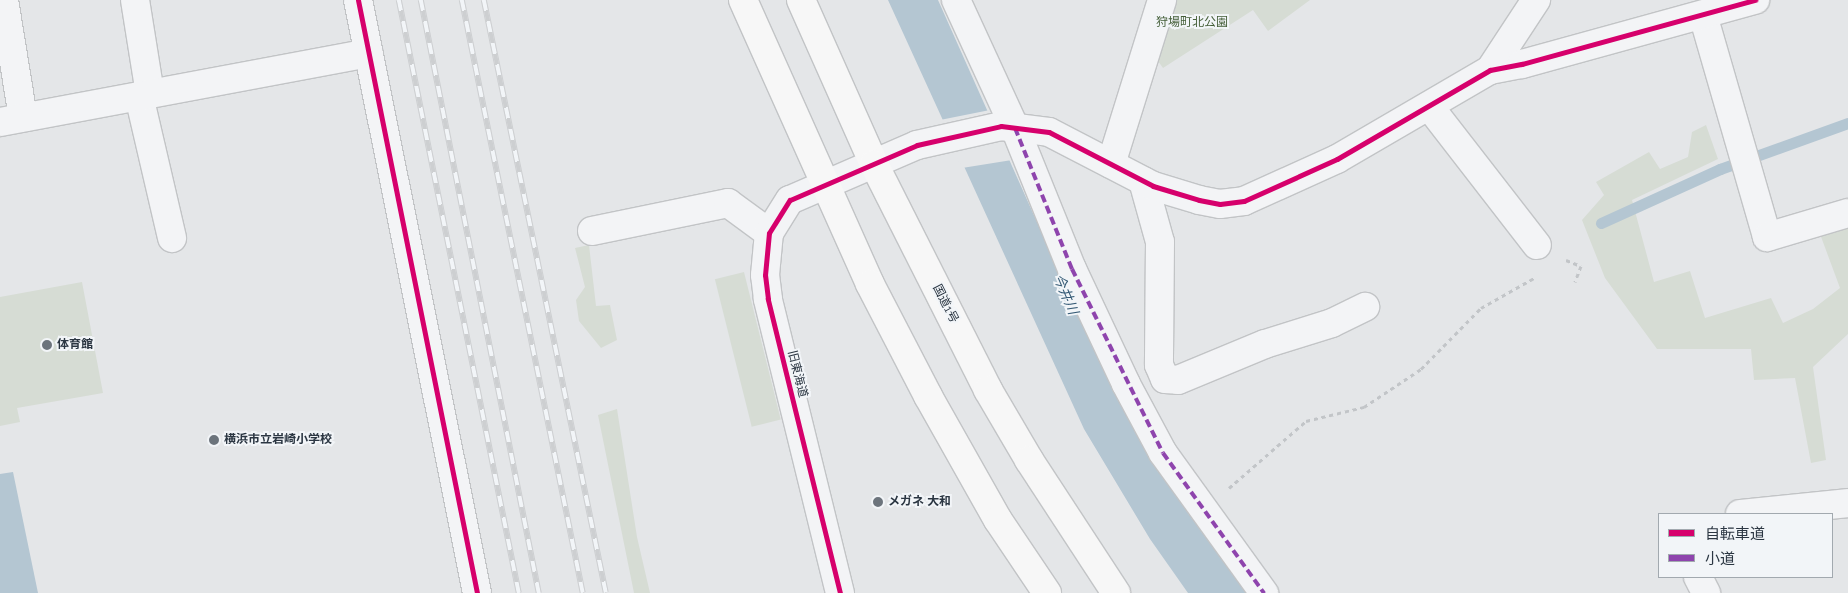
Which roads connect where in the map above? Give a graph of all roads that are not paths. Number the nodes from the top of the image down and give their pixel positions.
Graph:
1 (4, 0) edge
2 (135, 0) edge
3 (358, 0) edge
4 (743, 0) edge
5 (801, 0) edge
6 (956, 0) edge
7 (1162, 0) edge
8 (1536, 0) edge
9 (1755, 0) edge
10 (1703, 15) junction
11 (369, 52) junction
12 (1490, 70) junction
13 (144, 95) junction
14 (1429, 106) junction
15 (12, 119) edge
16 (1008, 127) junction
17 (874, 164) junction
18 (1111, 164) junction
19 (1143, 181) junction
20 (824, 184) junction
21 (1848, 213) edge
22 (592, 231) dead end
23 (769, 233) junction
24 (172, 238) dead end
25 (1537, 245) dead end
26 (1365, 307) dead end
27 (1848, 503) edge
28 (1750, 513) edge
29 (1698, 578) edge
30 (478, 593) edge
31 (840, 593) edge
32 (1047, 593) edge
33 (1116, 593) edge
34 (1264, 593) edge
35 (1706, 593) edge

1 - 15 street
2 - 13 street
3 - 11 street
4 - 20 highway
5 - 17 highway, 国道1号
6 - 16 street
7 - 18 street
8 - 12 street
9 - 10 street
10 - 12 street
10 - 21 street
11 - 13 street
11 - 30 street
12 - 14 street
13 - 15 street
13 - 24 street
14 - 19 street
14 - 25 street
16 - 17 street, 旧東海道
16 - 18 street
16 - 34 street
17 - 20 street, 旧東海道
17 - 33 highway, 国道1号
18 - 19 street
19 - 26 street
20 - 23 street, 旧東海道
20 - 32 highway
22 - 23 street
23 - 31 street, 旧東海道
27 - 28 street
29 - 35 street

